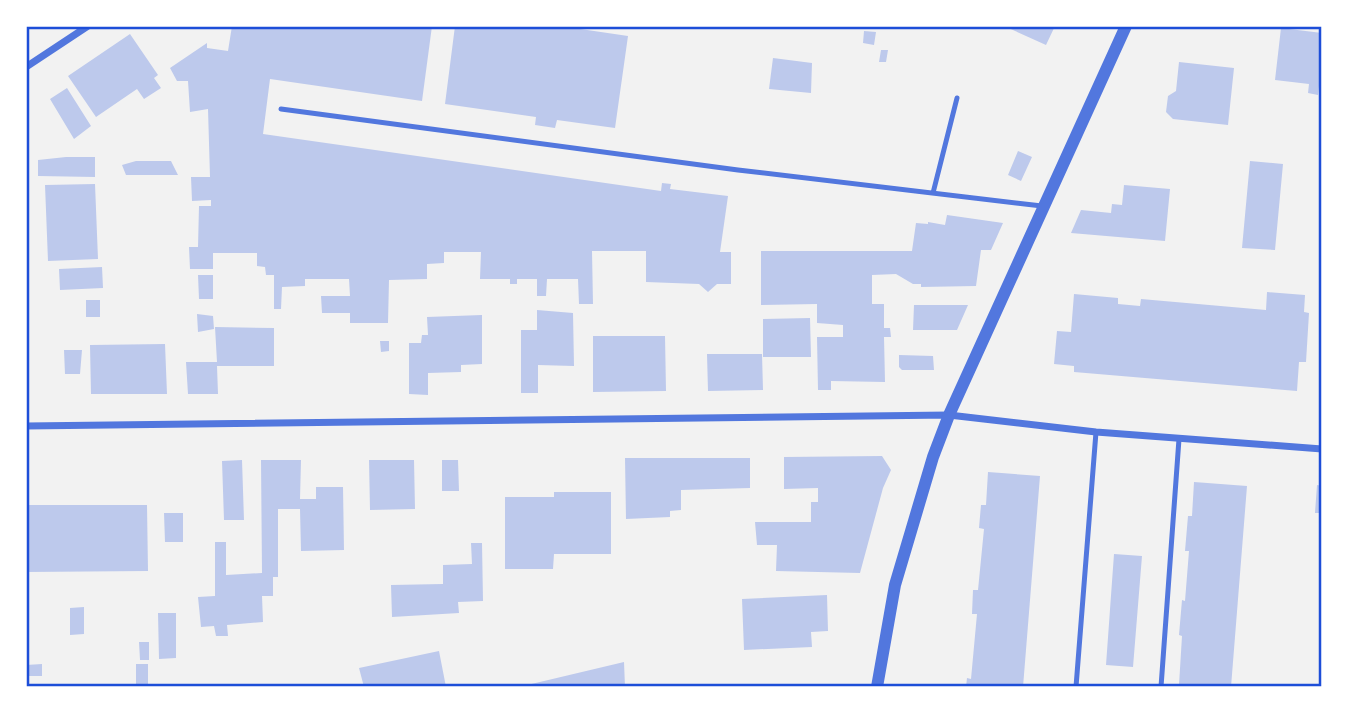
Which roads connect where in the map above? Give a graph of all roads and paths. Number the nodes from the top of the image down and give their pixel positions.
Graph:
1 (88, 26) edge
2 (1126, 26) edge
3 (26, 67) edge
4 (957, 98) dead end
5 (281, 109) dead end
6 (933, 193) junction
7 (1045, 207) junction
8 (949, 415) junction
9 (26, 426) edge
10 (1096, 432) junction
11 (1179, 439) junction
12 (1322, 449) edge
13 (877, 687) edge
14 (1076, 687) edge
15 (1161, 687) edge

1 - 3 street
2 - 7 street
4 - 6 lane
5 - 6 lane
6 - 7 lane
7 - 8 street
8 - 9 street
8 - 10 street
8 - 13 street
10 - 11 street
10 - 14 lane
11 - 12 street
11 - 15 lane

